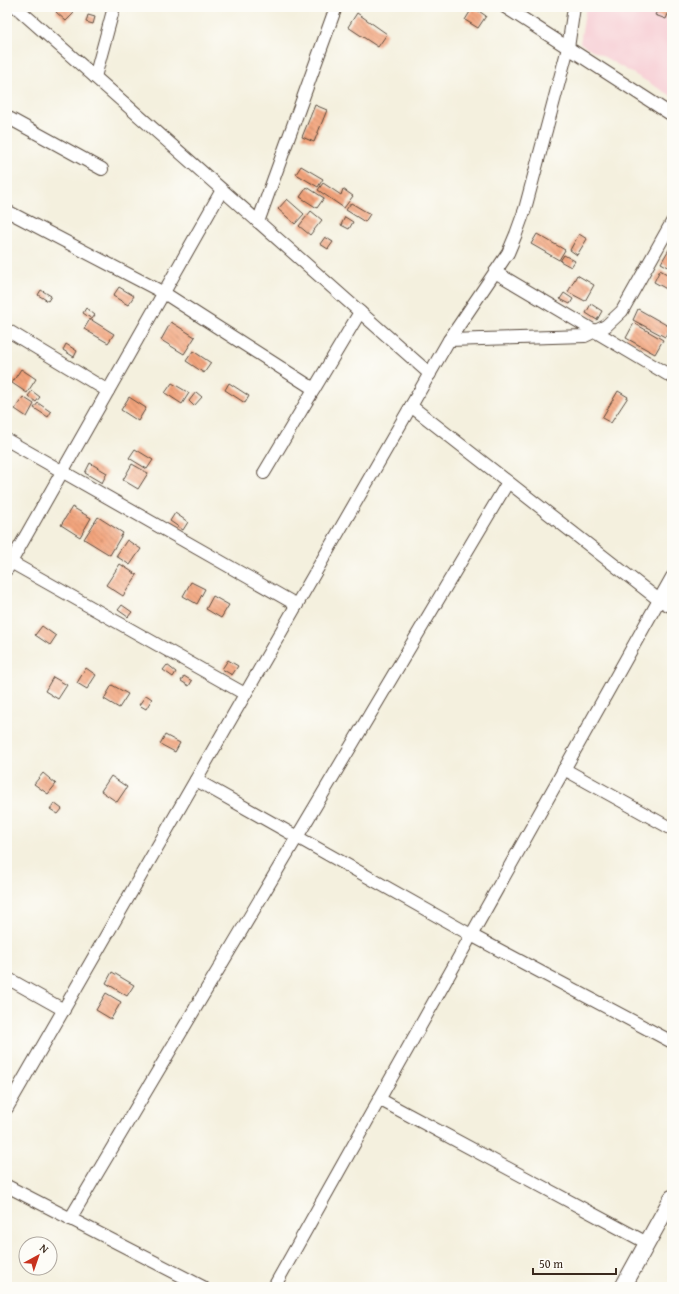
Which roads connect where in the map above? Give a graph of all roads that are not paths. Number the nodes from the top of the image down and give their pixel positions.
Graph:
1 (16, 7) edge
2 (114, 7) edge
3 (336, 7) edge
4 (506, 7) edge
5 (574, 7) edge
6 (568, 48) junction
7 (95, 77) junction
8 (672, 115) edge
9 (7, 117) edge
10 (102, 169) dead end
11 (222, 190) junction
12 (7, 211) edge
13 (258, 222) junction
14 (672, 222) edge
15 (495, 272) junction
16 (164, 293) junction
17 (360, 312) junction
18 (7, 330) edge
19 (594, 332) junction
20 (449, 340) junction
21 (430, 374) junction
22 (672, 377) edge
23 (314, 389) junction
24 (108, 391) junction
25 (411, 406) junction
26 (7, 440) edge
27 (62, 472) junction
28 (264, 473) dead end
29 (508, 482) junction
30 (8, 564) edge
31 (672, 578) edge
32 (660, 600) junction
33 (297, 605) junction
34 (672, 607) edge
35 (246, 694) junction
36 (564, 769) junction
37 (196, 780) junction
38 (672, 829) edge
39 (297, 837) junction
40 (472, 935) junction
41 (7, 978) edge
42 (64, 1010) junction
43 (672, 1042) edge
44 (379, 1100) junction
45 (7, 1108) edge
46 (7, 1186) edge
47 (672, 1198) edge
48 (70, 1219) junction
49 (647, 1243) junction
50 (203, 1287) edge
51 (274, 1287) edge
52 (623, 1287) edge

1 - 7 street
2 - 7 street
3 - 13 street
4 - 6 street
5 - 6 street
6 - 8 street
6 - 15 street
7 - 11 street
9 - 10 street
11 - 13 street
11 - 16 street
12 - 16 street
13 - 17 street
14 - 19 street
15 - 19 street
15 - 20 street
16 - 23 street
16 - 24 street
17 - 21 street
17 - 23 street
18 - 24 street
19 - 20 street
19 - 22 street
20 - 21 street
21 - 25 street
23 - 28 street
24 - 27 street
25 - 29 street
25 - 33 street
26 - 27 street
27 - 30 street
27 - 33 street
29 - 32 street
29 - 39 street
30 - 35 street
31 - 32 street
32 - 34 street
32 - 36 street
33 - 35 street
35 - 37 street
36 - 38 street
36 - 40 street
37 - 39 street
37 - 42 street
39 - 40 street
39 - 48 street
40 - 43 street
40 - 44 street
41 - 42 street
42 - 45 street
44 - 49 street
44 - 51 street
46 - 48 street
47 - 49 main road
48 - 50 street
49 - 52 main road

